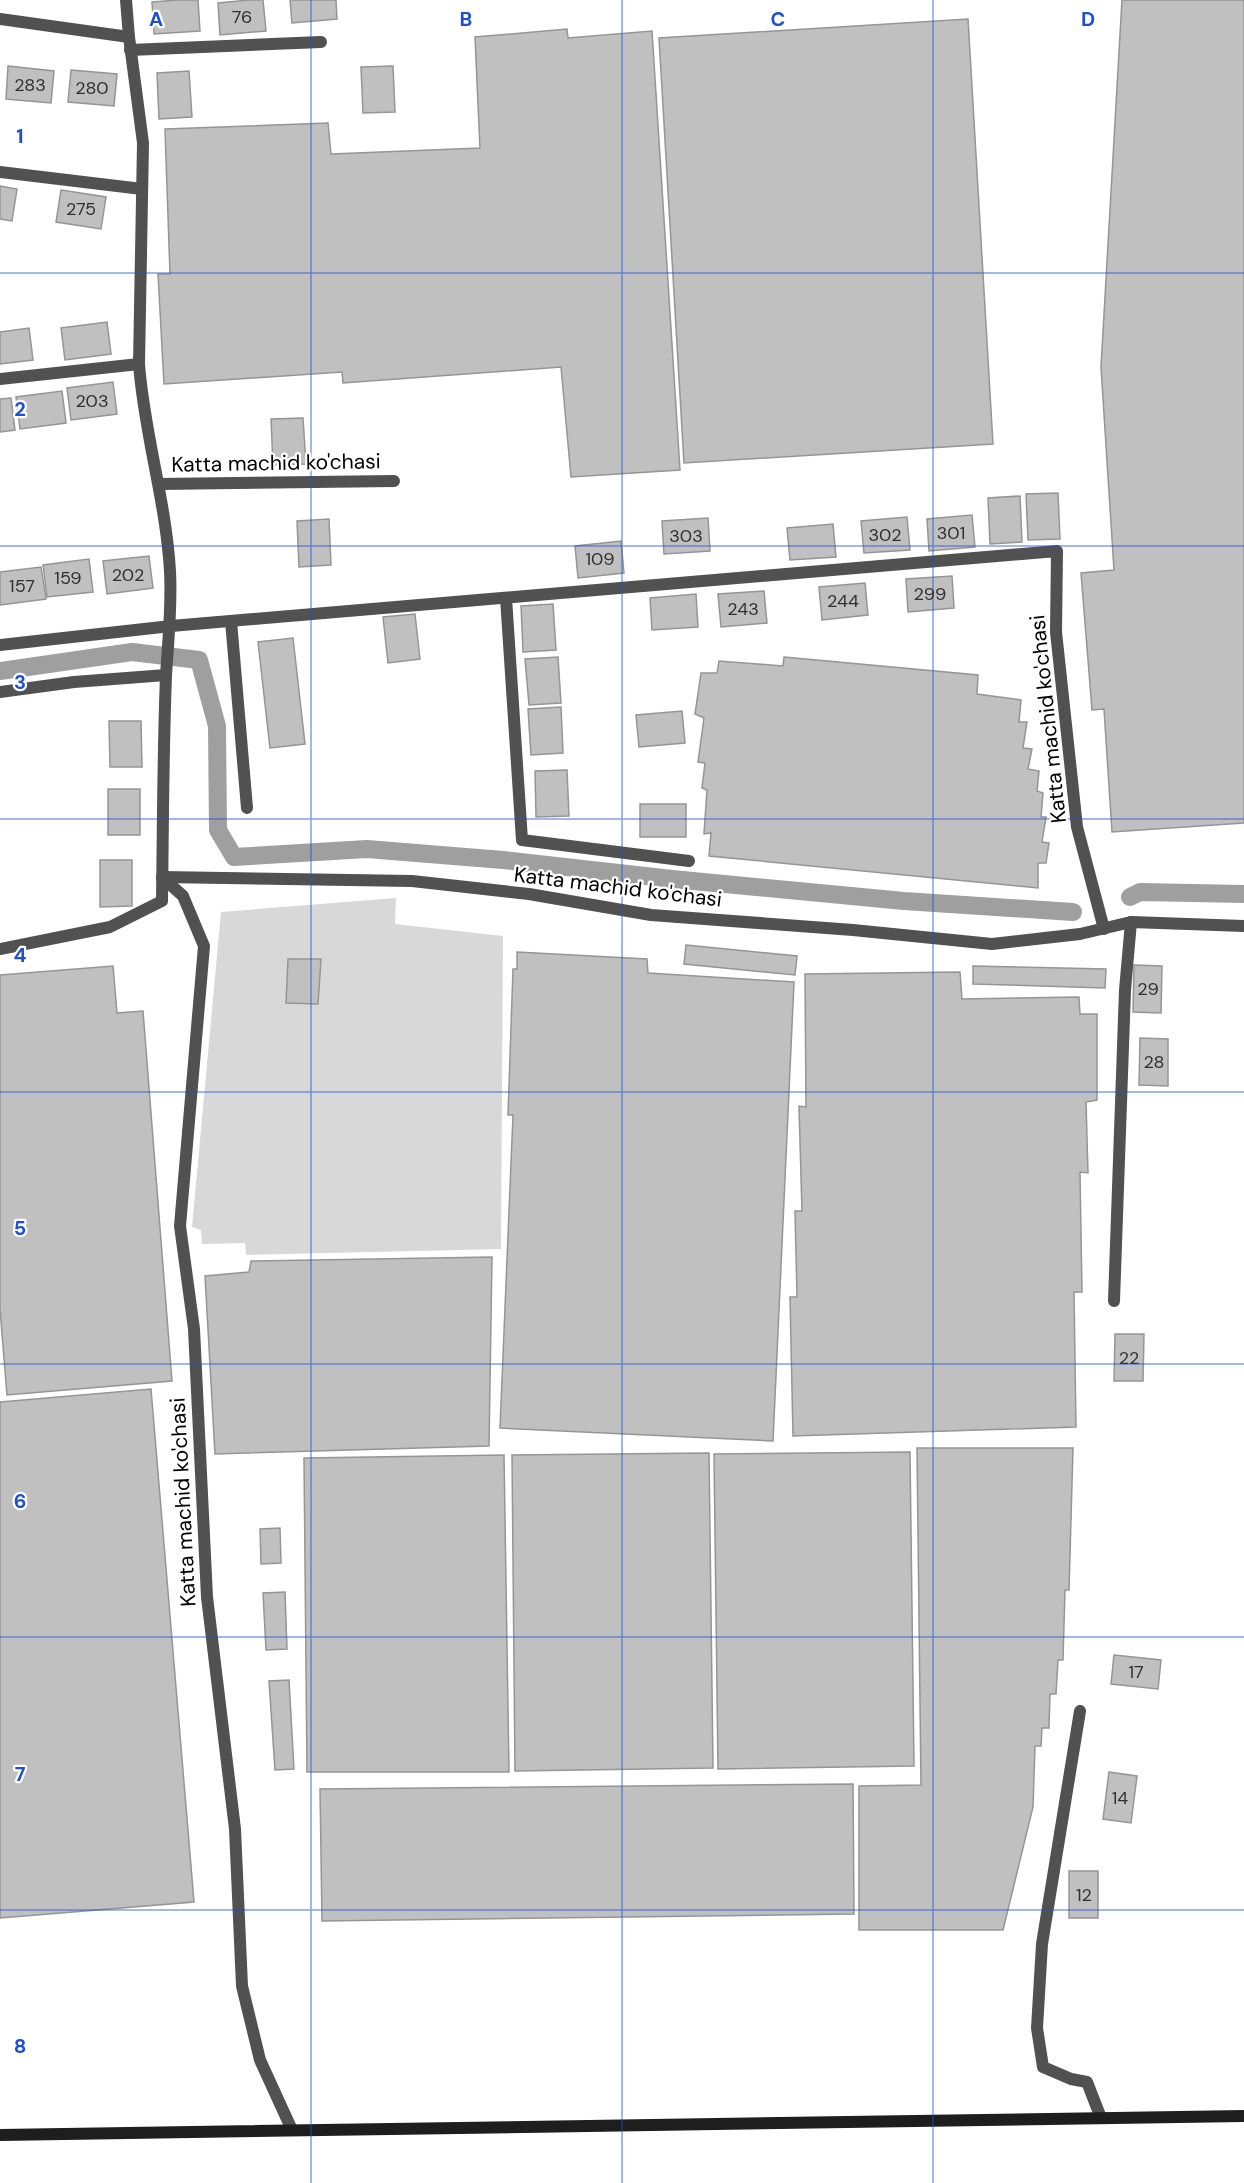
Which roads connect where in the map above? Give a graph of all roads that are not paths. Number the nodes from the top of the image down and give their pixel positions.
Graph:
1 (126, 0) edge
2 (0, 20) edge
3 (321, 42) dead end
4 (129, 43) junction
5 (0, 172) edge
6 (142, 189) junction
7 (138, 364) junction
8 (0, 379) edge
9 (394, 481) dead end
10 (159, 484) junction
11 (506, 598) junction
12 (231, 621) junction
13 (171, 626) junction
14 (0, 645) edge
15 (166, 675) junction
16 (0, 692) edge
17 (247, 808) dead end
18 (689, 861) dead end
19 (162, 877) junction
20 (1131, 922) junction
21 (1244, 926) edge
22 (1104, 928) junction
23 (0, 949) edge
24 (1114, 1301) dead end
25 (1080, 1711) dead end
26 (1244, 2116) edge
27 (1101, 2118) junction
28 (292, 2130) junction
29 (0, 2135) edge

1 - 4 street, Katta machid ko'chasi
2 - 4 street
3 - 4 street
4 - 6 street, Katta machid ko'chasi
5 - 6 street
6 - 7 street, Katta machid ko'chasi
7 - 8 street
7 - 10 street, Katta machid ko'chasi
9 - 10 street, Katta machid ko'chasi
10 - 13 street, Katta machid ko'chasi
11 - 12 street, Katta machid ko'chasi
11 - 18 street, Katta machid ko'chasi
11 - 22 street, Katta machid ko'chasi
12 - 13 street, Katta machid ko'chasi
12 - 17 street
13 - 14 street, Katta machid ko'chasi
13 - 15 street
15 - 16 street
15 - 19 street
19 - 22 street, Katta machid ko'chasi
19 - 23 street
19 - 28 street, Katta machid ko'chasi
20 - 21 street, Katta machid ko'chasi
20 - 22 street, Katta machid ko'chasi
20 - 24 street
25 - 27 street
26 - 27 street
27 - 28 street
28 - 29 street

